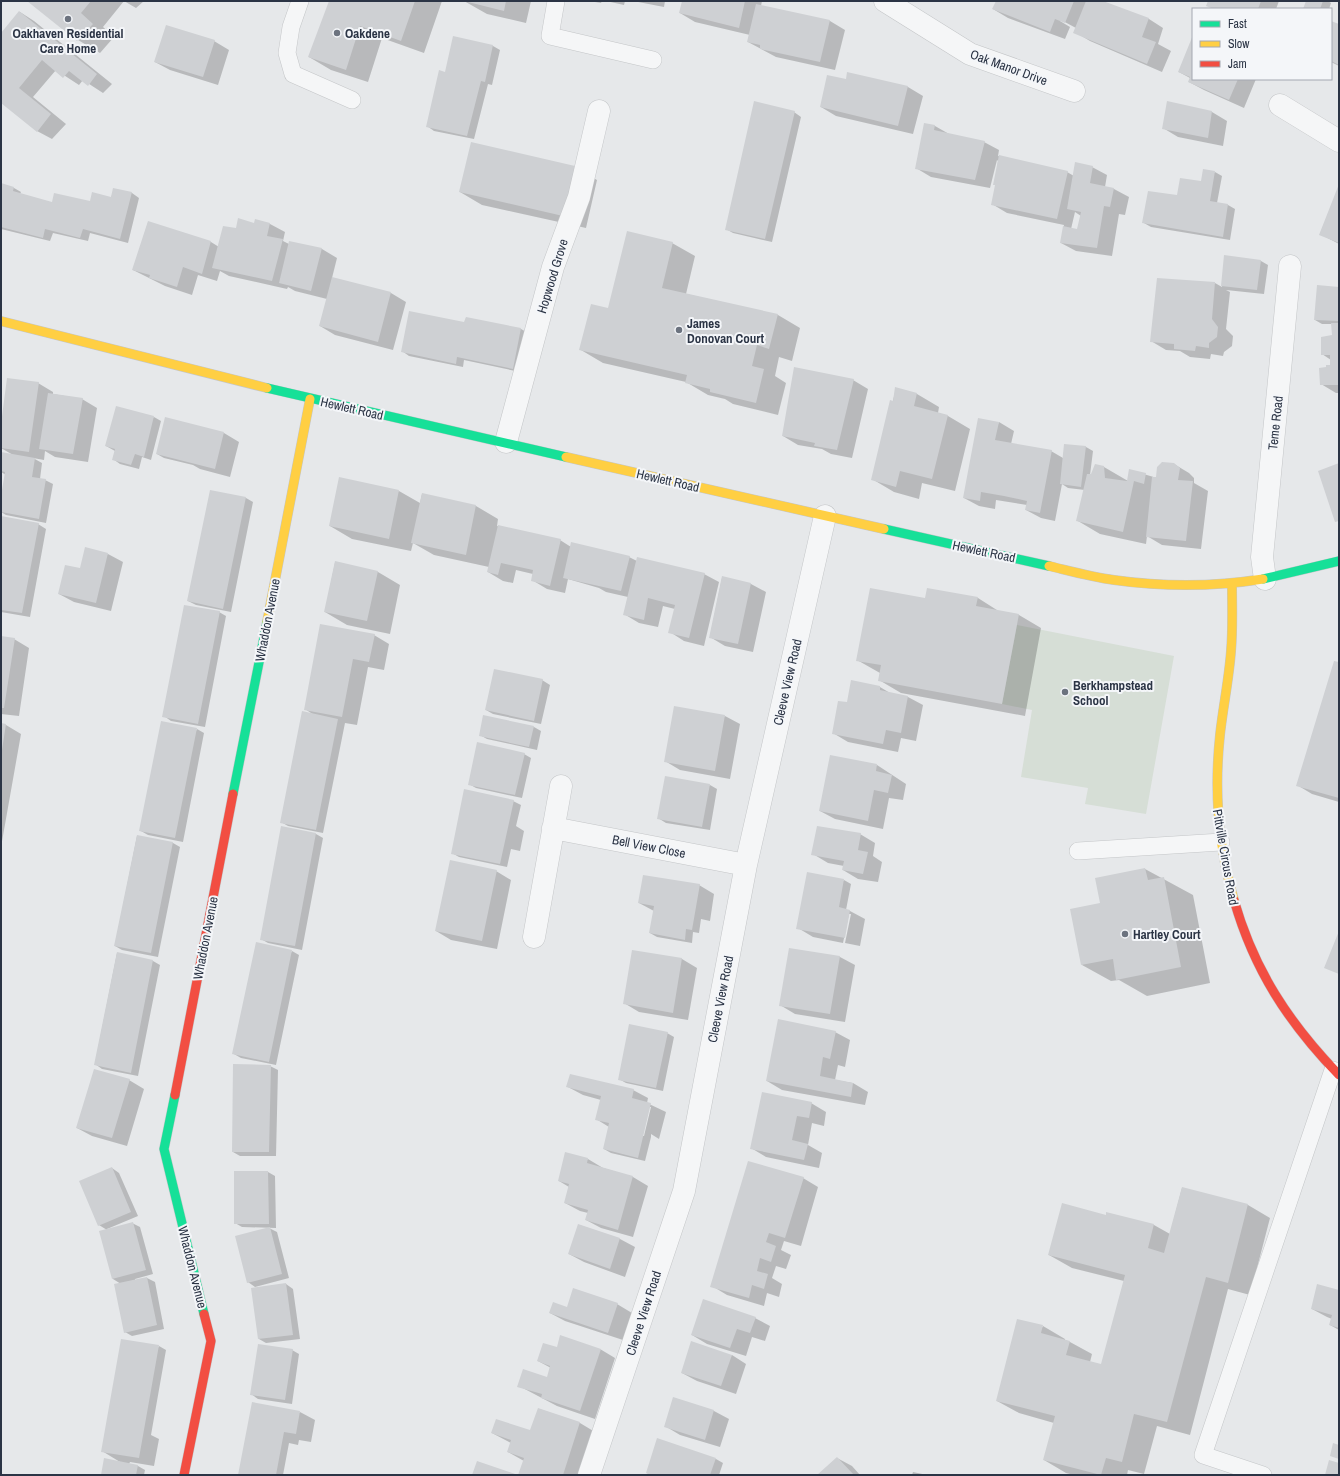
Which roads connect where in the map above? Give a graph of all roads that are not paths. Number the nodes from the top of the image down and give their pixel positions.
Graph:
1 (300, 1) edge
2 (556, 1) edge
3 (884, 1) edge
4 (653, 60) dead end
5 (1074, 91) dead end
6 (352, 100) dead end
7 (1280, 105) dead end
8 (599, 111) dead end
9 (1339, 141) edge
10 (1290, 266) dead end
11 (1, 321) edge
12 (310, 399) junction
13 (506, 442) junction
14 (825, 516) junction
15 (1339, 561) edge
16 (1265, 579) junction
17 (1232, 584) junction
18 (561, 786) dead end
19 (552, 828) junction
20 (1221, 842) junction
21 (1078, 851) dead end
22 (746, 865) junction
23 (534, 937) dead end
24 (1336, 1073) edge
25 (184, 1475) edge
26 (589, 1475) edge
27 (1263, 1475) edge

1 - 6 lane
2 - 4 lane
3 - 5 street, Oak Manor Drive
7 - 9 street
8 - 13 street, Hopwood Grove
10 - 16 street, Teme Road
11 - 12 street, Hewlett Road
12 - 13 street, Hewlett Road
12 - 25 street, Whaddon Avenue
13 - 14 street, Hewlett Road
14 - 17 street, Hewlett Road
14 - 22 street, Cleeve View Road
15 - 16 street, Hewlett Road
16 - 17 street, Hewlett Road
17 - 20 street, Pittville Circus Road
18 - 19 street
19 - 22 street, Bell View Close
19 - 23 street
20 - 21 lane
20 - 24 street, Pittville Circus Road
22 - 26 street, Cleeve View Road
24 - 27 lane

